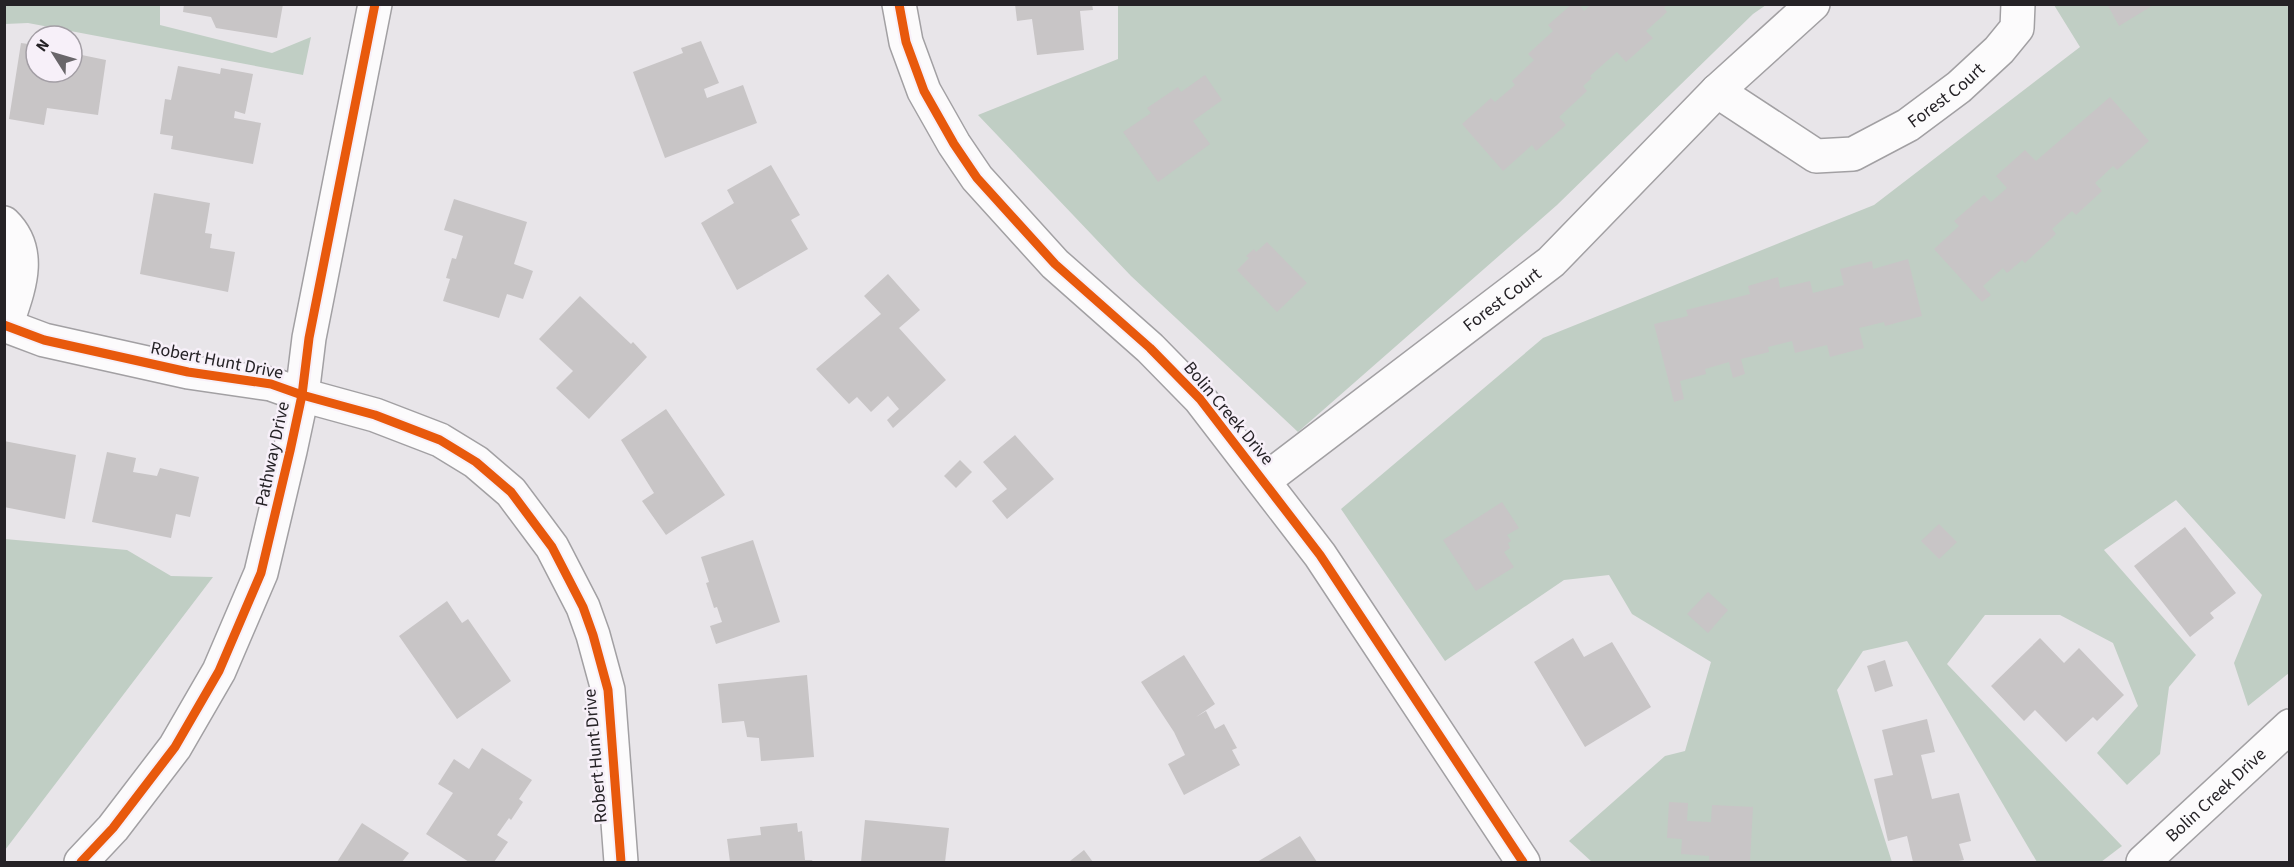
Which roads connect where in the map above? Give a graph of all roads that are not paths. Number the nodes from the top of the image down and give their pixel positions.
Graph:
1 (375, 4) edge
2 (899, 4) edge
3 (1813, 4) edge
4 (2018, 4) edge
5 (1717, 92) junction
6 (4, 224) edge
7 (5, 326) edge
8 (302, 395) junction
9 (1264, 480) junction
10 (2289, 726) edge
11 (81, 862) edge
12 (621, 862) edge
13 (1523, 862) edge
14 (2143, 862) edge

1 - 8 street, Pathway Drive
2 - 9 street, Bolin Creek Drive
3 - 5 street, Forest Court
4 - 5 street, Forest Court
5 - 9 street, Forest Court
6 - 7 street, Robert Hunt Drive
7 - 8 street, Robert Hunt Drive
8 - 11 street, Pathway Drive
8 - 12 street, Robert Hunt Drive
9 - 13 street, Bolin Creek Drive
10 - 14 street, Bolin Creek Drive

